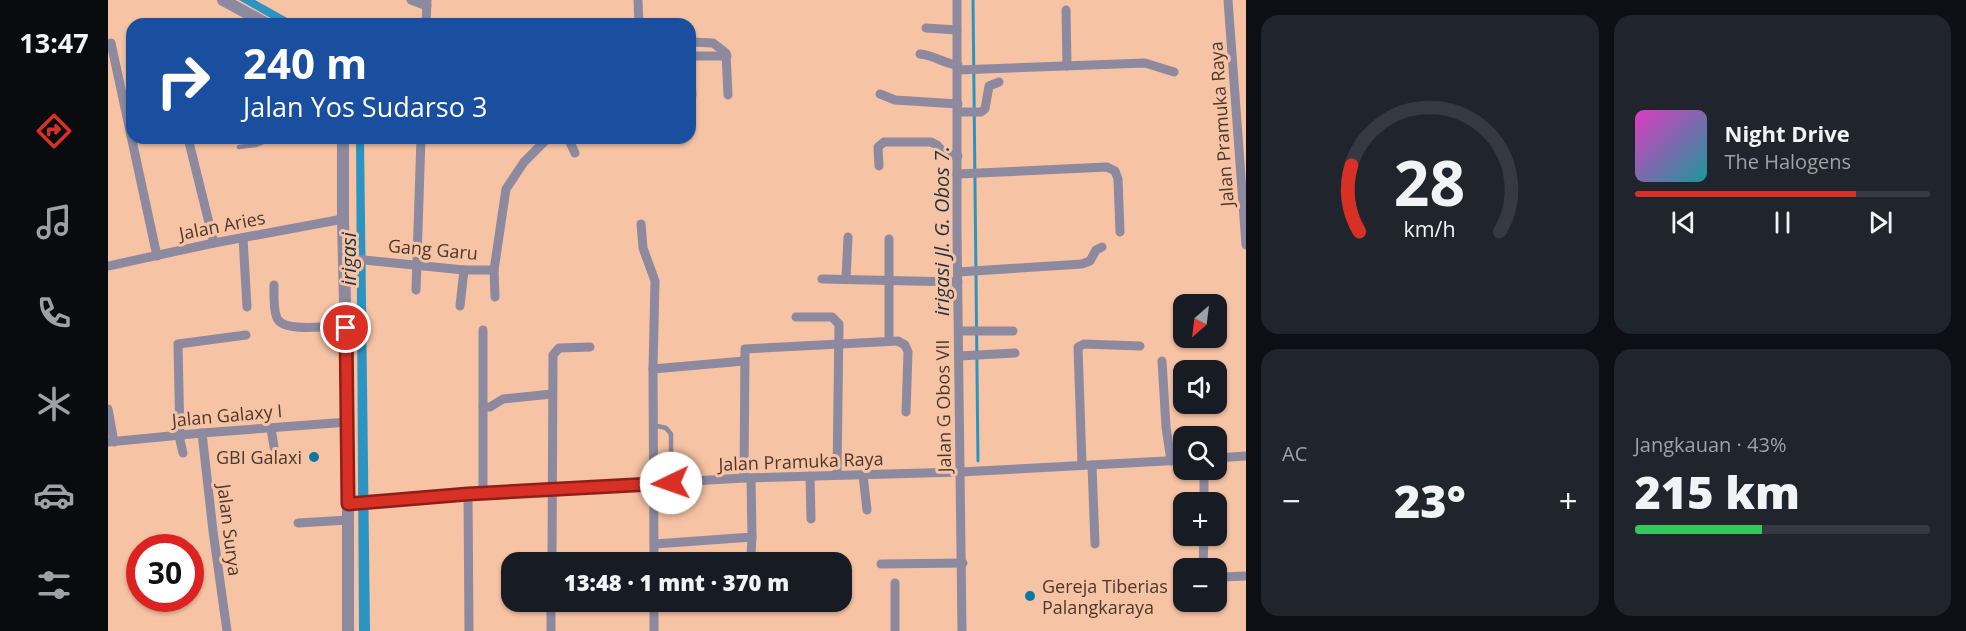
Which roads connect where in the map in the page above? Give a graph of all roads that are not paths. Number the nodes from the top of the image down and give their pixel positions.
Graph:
1 (223, 0) edge
2 (411, 0) edge
3 (638, 0) edge
4 (957, 0) edge
5 (1228, 0) edge
6 (427, 3) edge
7 (1066, 10) dead end
8 (254, 18) edge
9 (426, 18) edge
10 (639, 18) edge
11 (926, 28) dead end
12 (957, 30) junction
13 (696, 43) edge
14 (109, 44) edge
15 (920, 54) dead end
16 (727, 56) junction
17 (696, 57) edge
18 (1067, 66) junction
19 (958, 67) junction
20 (1174, 72) dead end
21 (999, 82) dead end
22 (880, 94) dead end
23 (728, 95) dead end
24 (958, 108) junction
25 (126, 119) edge
26 (132, 144) edge
27 (189, 144) edge
28 (258, 144) edge
29 (343, 144) edge
30 (421, 144) edge
31 (542, 144) edge
32 (571, 144) edge
33 (239, 147) dead end
34 (575, 153) dead end
35 (958, 156) junction
36 (879, 166) dead end
37 (957, 174) junction
38 (343, 219) junction
39 (641, 224) dead end
40 (1120, 232) dead end
41 (848, 237) dead end
42 (243, 238) junction
43 (889, 239) dead end
44 (214, 243) junction
45 (1246, 245) edge
46 (1102, 247) dead end
47 (157, 256) junction
48 (349, 258) junction
49 (417, 265) junction
50 (108, 266) edge
51 (464, 270) junction
52 (494, 270) junction
53 (958, 277) junction
54 (822, 279) dead end
55 (846, 279) junction
56 (888, 280) junction
57 (273, 285) dead end
58 (416, 290) dead end
59 (495, 297) dead end
60 (460, 306) dead end
61 (247, 307) dead end
62 (796, 317) dead end
63 (345, 325) junction
64 (483, 330) dead end
65 (1013, 331) dead end
66 (959, 332) junction
67 (246, 335) dead end
68 (889, 341) junction
69 (839, 343) junction
70 (1140, 346) dead end
71 (590, 347) dead end
72 (1015, 353) dead end
73 (959, 356) junction
74 (744, 361) junction
75 (1162, 361) dead end
76 (653, 369) junction
77 (552, 394) junction
78 (483, 407) junction
79 (108, 409) edge
80 (906, 412) dead end
81 (653, 425) junction
82 (348, 426) junction
83 (203, 437) junction
84 (111, 442) edge
85 (181, 444) junction
86 (1246, 456) edge
87 (1227, 457) edge
88 (1172, 461) joint
89 (1087, 465) junction
90 (960, 472) junction
91 (837, 475) junction
92 (863, 475) junction
93 (810, 476) junction
94 (748, 478) junction
95 (671, 483) junction
96 (653, 484) junction
97 (552, 490) junction
98 (468, 494) junction
99 (483, 494) junction
100 (350, 504) junction
101 (867, 510) dead end
102 (811, 519) dead end
103 (348, 520) junction
104 (298, 523) dead end
105 (752, 537) junction
106 (655, 544) junction
107 (1095, 544) dead end
108 (552, 552) edge
109 (655, 552) edge
110 (751, 552) edge
111 (963, 563) junction
112 (881, 564) dead end
113 (1246, 576) edge
114 (1227, 577) edge
115 (895, 583) dead end
116 (551, 612) edge
117 (654, 612) edge
118 (227, 631) edge
119 (348, 631) edge
120 (469, 631) edge
121 (551, 631) edge
122 (654, 631) edge
123 (895, 631) edge
124 (962, 631) edge

1 - 8 street
2 - 6 street
3 - 10 street
4 - 12 street, Jalan G Obos VII
5 - 45 street, Jalan Pramuka Raya
6 - 9 street
7 - 18 street
11 - 12 street
12 - 19 street, Jalan G Obos VII
13 - 16 street
14 - 25 street
15 - 19 street
16 - 17 street
16 - 23 street
18 - 19 street
18 - 20 street
19 - 24 street, Jalan G Obos VII
21 - 24 street
22 - 24 street
24 - 35 street, Jalan G Obos VII
26 - 47 street
27 - 44 street
28 - 33 lane
29 - 38 street
30 - 49 street
31 - 52 street, Gang Garu
32 - 34 street
35 - 36 street
35 - 37 street, Jalan G Obos VII
37 - 40 street
37 - 53 street, Jalan G Obos VII
38 - 42 street, Jalan Aries
38 - 48 street
39 - 76 street
41 - 55 street
42 - 44 street, Jalan Aries
42 - 61 street
43 - 56 street
44 - 47 street, Jalan Aries
46 - 53 street
47 - 50 street, Jalan Aries
48 - 49 street, Gang Garu
48 - 63 street
49 - 51 street, Gang Garu
49 - 58 street
51 - 52 street, Gang Garu
51 - 60 street
52 - 59 street
53 - 56 street
53 - 66 street, Jalan G Obos VII
54 - 55 street
55 - 56 street
56 - 68 street
57 - 63 street
62 - 69 street
63 - 82 street
64 - 78 street
65 - 66 street
66 - 73 street, Jalan G Obos VII
67 - 85 street
68 - 69 street
68 - 80 street
69 - 74 street
69 - 91 street
70 - 89 street
71 - 77 street
72 - 73 street
73 - 90 street, Jalan G Obos VII
74 - 76 street
74 - 94 street
75 - 88 street
76 - 81 street
77 - 78 street
77 - 97 street
78 - 99 street
79 - 84 street
81 - 95 lane
81 - 96 street
82 - 83 street, Jalan Galaxy I
82 - 100 street
83 - 85 street, Jalan Galaxy I
83 - 118 street, Jalan Surya
84 - 85 street, Jalan Galaxy I
86 - 87 street
88 - 89 street, Jalan Pramuka Raya
89 - 90 street, Jalan Pramuka Raya
89 - 107 street
90 - 92 street, Jalan Pramuka Raya
90 - 111 street, Jalan G Obos VII
91 - 92 street, Jalan Pramuka Raya
91 - 93 street, Jalan Pramuka Raya
92 - 101 street
93 - 94 street, Jalan Pramuka Raya
93 - 102 street
94 - 95 street, Jalan Pramuka Raya
94 - 105 street
95 - 96 street, Jalan Pramuka Raya
96 - 97 street, Jalan Pramuka Raya
96 - 106 street
97 - 99 street, Jalan Pramuka Raya
97 - 108 street
98 - 99 street, Jalan Pramuka Raya
98 - 100 street, Jalan Pramuka Raya
98 - 120 street
100 - 103 street
103 - 104 street
103 - 119 street
105 - 106 street
105 - 110 street
106 - 109 street
111 - 112 street
111 - 124 street, Jalan G Obos VII
113 - 114 street
115 - 123 street
116 - 121 street
117 - 122 street

